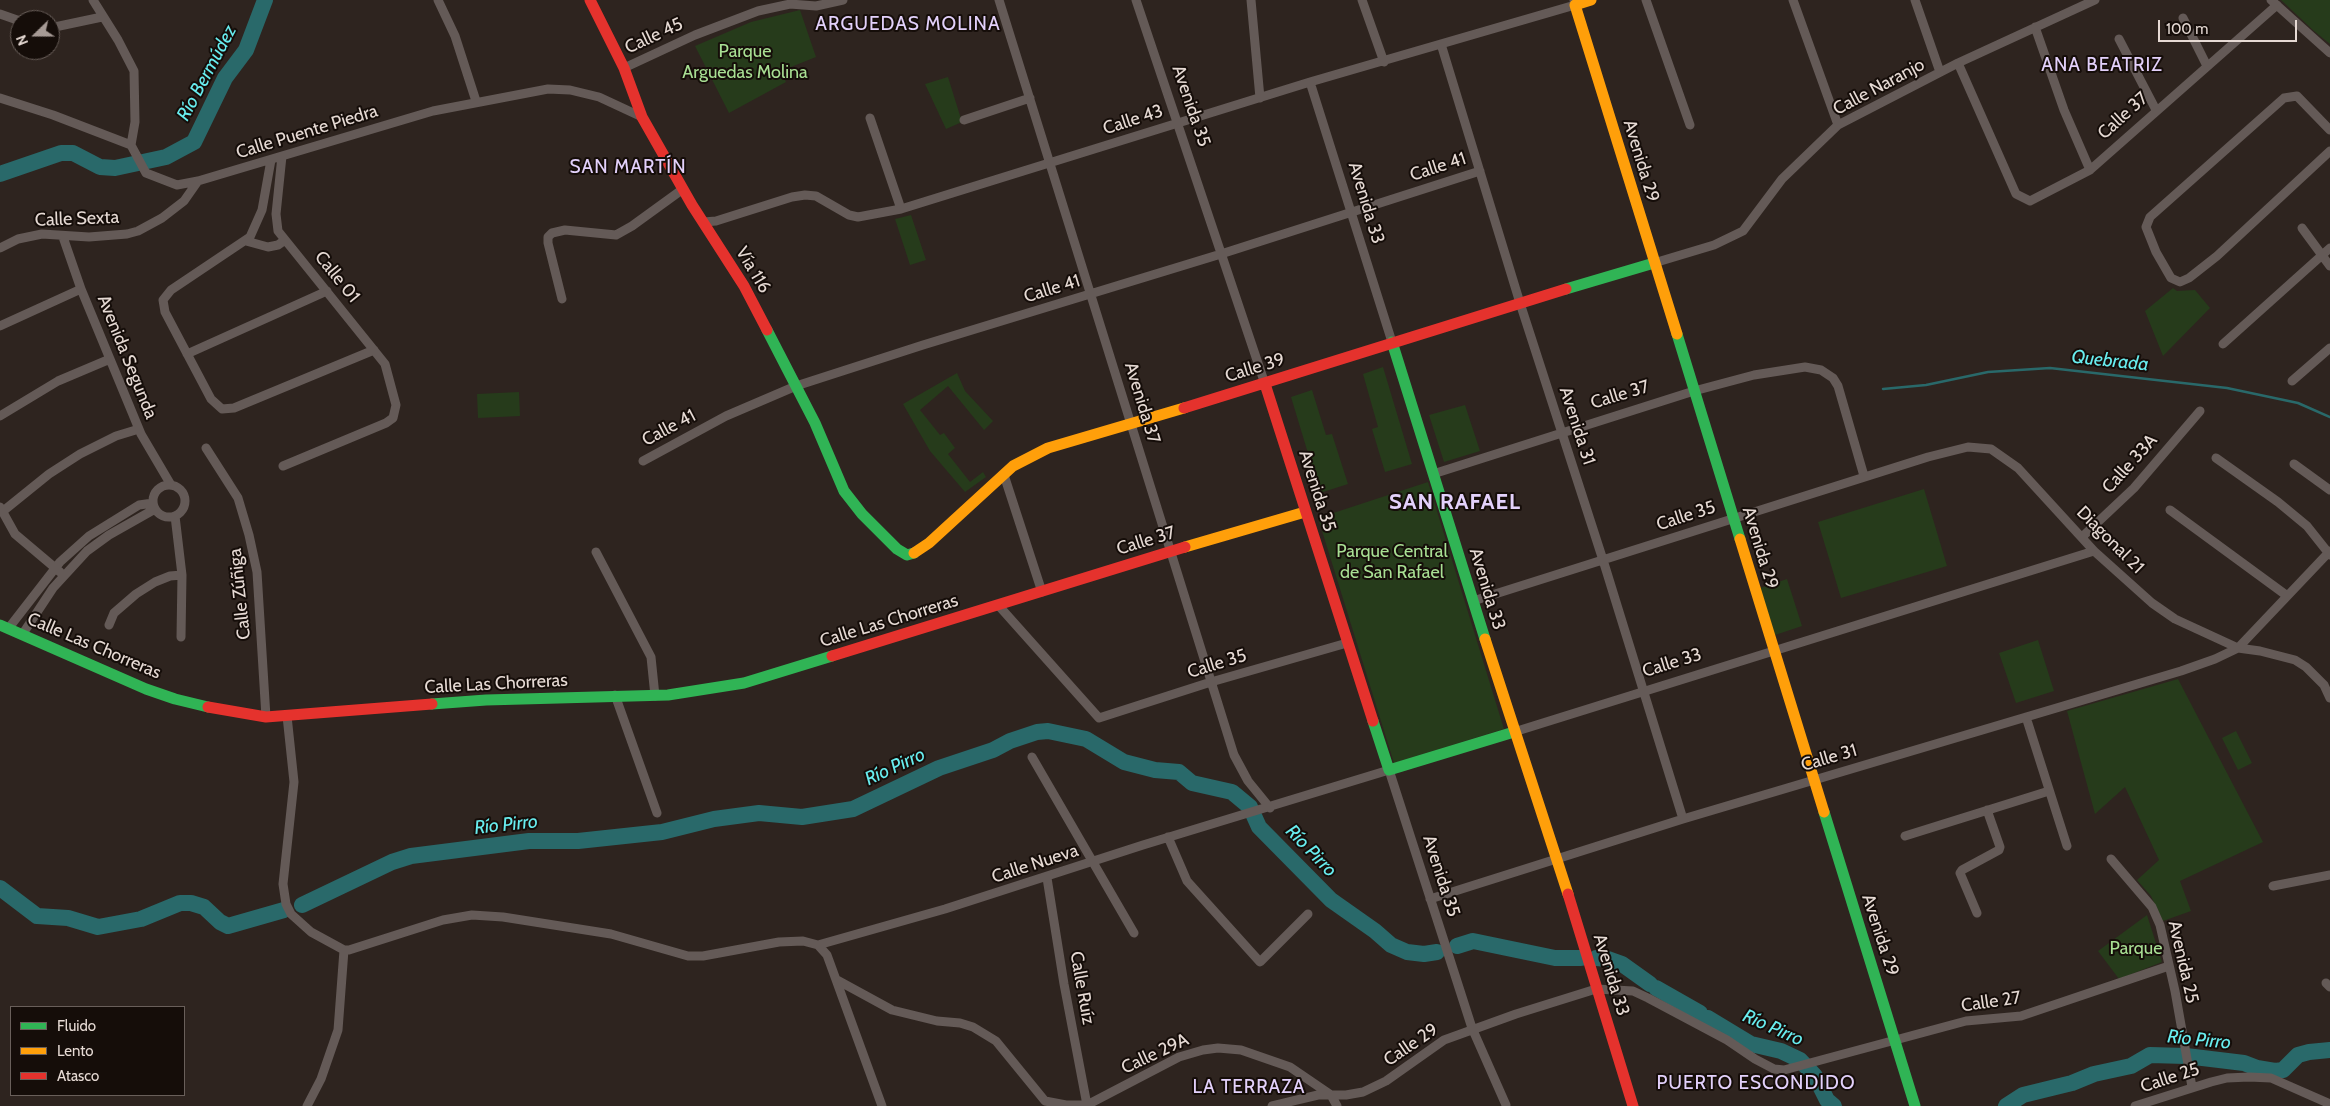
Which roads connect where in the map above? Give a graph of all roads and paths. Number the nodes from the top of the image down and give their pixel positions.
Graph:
1 (92, 0) edge
2 (438, 0) edge
3 (590, 0) edge
4 (843, 0) edge
5 (999, 0) edge
6 (1136, 0) edge
7 (1251, 0) edge
8 (1362, 0) edge
9 (1591, 0) edge
10 (1646, 0) edge
11 (1793, 0) edge
12 (1915, 0) edge
13 (2095, 0) edge
14 (833, 1) edge
15 (1574, 2) edge
16 (2274, 3) edge
17 (2074, 4) edge
18 (102, 17) junction
19 (2183, 18) dead end
20 (60, 26) edge
21 (2035, 27) junction
22 (2119, 39) dead end
23 (1441, 44) junction
24 (2330, 53) edge
25 (1384, 62) junction
26 (1958, 63) junction
27 (2207, 66) junction
28 (624, 68) junction
29 (1940, 72) junction
30 (1310, 82) junction
31 (0, 98) edge
32 (1030, 98) junction
33 (1260, 98) junction
34 (476, 101) junction
35 (2156, 110) junction
36 (642, 117) junction
37 (870, 118) dead end
38 (964, 120) dead end
39 (1179, 122) junction
40 (1690, 125) dead end
41 (1838, 125) junction
42 (2330, 130) edge
43 (131, 145) junction
44 (2330, 151) edge
45 (282, 156) junction
46 (270, 160) junction
47 (1051, 163) junction
48 (2090, 170) junction
49 (1480, 171) junction
50 (198, 181) junction
51 (683, 190) junction
52 (901, 209) junction
53 (1350, 212) junction
54 (704, 222) junction
55 (2302, 228) dead end
56 (63, 237) junction
57 (285, 240) junction
58 (246, 241) junction
59 (0, 248) edge
60 (2330, 248) edge
61 (1221, 254) junction
62 (2322, 255) junction
63 (1654, 263) junction
64 (2330, 266) edge
65 (81, 289) junction
66 (327, 291) junction
67 (1091, 294) junction
68 (562, 299) dead end
69 (1520, 303) junction
70 (0, 326) edge
71 (1392, 342) junction
72 (2223, 344) dead end
73 (2330, 348) edge
74 (374, 350) junction
75 (187, 354) junction
76 (110, 359) junction
77 (2292, 381) dead end
78 (1265, 384) junction
79 (796, 386) junction
80 (1694, 391) junction
81 (2200, 411) dead end
82 (0, 416) edge
83 (1131, 422) junction
84 (139, 429) junction
85 (1562, 432) junction
86 (1968, 447) joint
87 (206, 448) dead end
88 (2216, 458) dead end
89 (643, 461) dead end
90 (2294, 464) dead end
91 (283, 466) dead end
92 (1433, 474) junction
93 (1004, 475) junction
94 (1864, 476) junction
95 (171, 485) junction
96 (2330, 490) edge
97 (154, 506) junction
98 (1, 509) edge
99 (2170, 510) dead end
100 (1305, 512) junction
101 (175, 516) junction
102 (1732, 518) junction
103 (2082, 537) junction
104 (897, 549) joint
105 (1172, 551) junction
106 (2094, 551) junction
107 (596, 552) dead end
108 (2329, 553) edge
109 (1603, 560) junction
110 (56, 568) junction
111 (63, 575) junction
112 (182, 575) junction
113 (1042, 592) junction
114 (2286, 595) junction
115 (1473, 601) junction
116 (999, 606) junction
117 (110, 625) dead end
118 (4, 627) edge
119 (22, 635) junction
120 (181, 636) dead end
121 (1347, 643) junction
122 (2238, 648) junction
123 (1774, 651) junction
124 (1211, 682) junction
125 (1643, 690) junction
126 (615, 695) junction
127 (655, 696) junction
128 (2330, 698) edge
129 (287, 716) junction
130 (266, 717) junction
131 (2026, 717) junction
132 (1514, 732) junction
133 (1032, 757) dead end
134 (1389, 770) junction
135 (1813, 780) junction
136 (2050, 791) junction
137 (1270, 808) junction
138 (1987, 810) junction
139 (1260, 811) joint
140 (657, 814) dead end
141 (1683, 819) junction
142 (1905, 836) dead end
143 (1168, 837) junction
144 (2067, 846) dead end
145 (1557, 858) junction
146 (2112, 859) dead end
147 (1094, 862) junction
148 (2330, 875) edge
149 (1047, 878) junction
150 (2273, 886) dead end
151 (1430, 899) junction
152 (1977, 913) dead end
153 (1308, 914) dead end
154 (1134, 933) dead end
155 (818, 945) junction
156 (344, 950) junction
157 (2169, 966) junction
158 (837, 980) junction
159 (1596, 989) junction
160 (1472, 1028) junction
161 (1895, 1039) junction
162 (2192, 1088) junction
163 (1331, 1095) junction
164 (1087, 1104) junction
165 (2330, 1104) edge
166 (1506, 1105) edge
167 (307, 1106) edge
168 (882, 1106) edge
169 (1272, 1106) edge
170 (1338, 1106) edge
171 (1633, 1106) edge
172 (1915, 1106) edge
173 (2135, 1106) edge

1 - 18 street
2 - 34 street
3 - 28 main road, Vía 116
4 - 14 street, Calle 45
5 - 32 street, Avenida 37
6 - 39 street, Avenida 35
7 - 33 street
8 - 25 street
9 - 15 main road
10 - 40 street
11 - 41 street
12 - 29 street
13 - 17 street, Calle Naranjo
14 - 28 street, Calle 45
15 - 23 street, Calle 43
15 - 63 main road, Avenida 29
16 - 24 street
16 - 27 street, Calle 37
17 - 21 street, Calle Naranjo
18 - 20 street
18 - 43 street
19 - 27 street
21 - 26 street, Calle Naranjo
21 - 48 street
22 - 35 street
23 - 25 street, Calle 43
23 - 49 street, Avenida 31
25 - 30 street, Calle 43
26 - 29 street, Calle Naranjo
26 - 48 street, Calle 37
27 - 35 street, Calle 37
28 - 36 main road, Vía 116
29 - 41 street, Calle Naranjo
30 - 33 street, Calle 43
30 - 53 street, Avenida 33
31 - 43 street
32 - 38 street
32 - 47 street, Avenida 37
33 - 39 street, Calle 43
34 - 36 street, Calle Puente Piedra
34 - 45 street, Calle Puente Piedra
35 - 48 street, Calle 37
36 - 51 main road, Vía 116
37 - 52 street
39 - 47 street, Calle 43
39 - 61 street, Avenida 35
41 - 63 street, Calle Naranjo
42 - 44 street
43 - 50 street, Calle Puente Piedra
45 - 46 street, Calle Puente Piedra
45 - 57 street, Calle 01
46 - 50 street, Calle Puente Piedra
46 - 58 street
47 - 52 street, Calle 43
47 - 67 street, Avenida 37
49 - 53 street, Calle 41
49 - 69 street, Avenida 31
50 - 56 street, Calle Sexta
51 - 54 main road, Vía 116
51 - 68 street
52 - 54 street, Calle 43
53 - 61 street, Calle 41
53 - 71 street, Avenida 33
54 - 79 main road, Vía 116
55 - 62 street
56 - 59 street, Calle Sexta
56 - 65 street, Avenida Segunda
57 - 58 street
57 - 66 street, Calle 01
58 - 75 street
60 - 62 street
61 - 67 street, Calle 41
61 - 78 street, Avenida 35
62 - 64 street
62 - 72 street
63 - 69 main road, Calle 39
63 - 80 main road, Avenida 29
65 - 70 street
65 - 76 street, Avenida Segunda
66 - 74 street, Calle 01
66 - 75 street
67 - 79 street, Calle 41
67 - 83 street, Avenida 37
69 - 71 main road, Calle 39
69 - 85 street, Avenida 31
71 - 78 main road, Calle 39
71 - 92 main road, Avenida 33
73 - 77 street
74 - 75 street
74 - 91 street, Calle 01
76 - 82 street
76 - 84 street, Avenida Segunda
78 - 83 main road, Calle 39
78 - 100 main road, Avenida 35
79 - 89 street, Calle 41
79 - 104 main road, Vía 116
80 - 85 street, Calle 37
80 - 94 street, Calle 37
80 - 102 main road, Avenida 29
81 - 103 street, Calle 33A
83 - 93 main road, Calle 39
83 - 105 street, Avenida 37
84 - 95 street, Avenida Segunda
84 - 98 street
85 - 92 street, Calle 37
85 - 109 street, Avenida 31
86 - 94 street, Calle 35
86 - 103 street, Diagonal 21
87 - 130 street, Calle Zúñiga
88 - 108 street
90 - 96 street
92 - 115 main road, Avenida 33
93 - 104 main road, Calle 39
93 - 113 street
94 - 102 street, Calle 35
95 - 97 street
95 - 101 street
97 - 101 street
97 - 110 street
97 - 111 street
98 - 110 street
99 - 114 street
100 - 105 main road, Calle 37
100 - 121 main road, Avenida 35
101 - 112 street
102 - 109 street, Calle 35
102 - 123 main road, Avenida 29
103 - 106 street, Diagonal 21
105 - 113 main road, Calle 37
105 - 124 street, Avenida 37
106 - 122 street, Diagonal 21
106 - 123 street, Calle 33
107 - 127 street
108 - 114 street
109 - 115 street, Calle 35
109 - 125 street, Avenida 31
110 - 111 street
110 - 118 street
111 - 119 street
112 - 117 street
112 - 120 street
113 - 116 main road, Calle 37
114 - 122 street
115 - 132 main road, Avenida 33
116 - 124 street, Calle 35
116 - 127 main road, Calle Las Chorreras
118 - 119 main road, Calle Las Chorreras
119 - 130 main road, Calle Las Chorreras
121 - 124 street, Calle 35
121 - 134 main road, Avenida 35
122 - 128 street
122 - 131 street, Calle 31
123 - 125 street, Calle 33
123 - 135 main road, Avenida 29
124 - 137 street, Avenida 37
125 - 132 street, Calle 33
125 - 141 street, Avenida 31
126 - 127 main road, Calle Las Chorreras
126 - 129 main road, Calle Las Chorreras
126 - 140 street
129 - 130 main road, Calle Las Chorreras
129 - 156 street
131 - 135 street, Calle 31
131 - 136 street
132 - 134 main road, Calle 33
132 - 145 main road, Avenida 33
133 - 147 street
134 - 137 street, Calle 33
134 - 151 street, Avenida 35
135 - 141 street, Calle 31
135 - 161 main road, Avenida 29
136 - 138 street
136 - 144 street
137 - 139 street, Calle 33
138 - 142 street
138 - 152 street
139 - 143 street, Calle Nueva
141 - 145 street, Calle 31
143 - 147 street, Calle Nueva
143 - 153 street
145 - 151 street, Calle 31
145 - 159 main road, Avenida 33
146 - 157 street, Avenida 25
147 - 149 street, Calle Nueva
147 - 154 street
148 - 150 street
149 - 155 street, Calle Nueva
149 - 164 street, Calle Ruíz
151 - 160 street, Avenida 35
155 - 156 street
155 - 158 street
156 - 167 street
157 - 161 street, Calle 27
157 - 162 street, Avenida 25
158 - 164 street, Calle 29A
158 - 168 street
159 - 160 street, Calle 29
159 - 161 street, Calle 27
159 - 171 main road, Avenida 33
160 - 163 street, Calle 29
160 - 166 street, Avenida 35
161 - 172 main road, Avenida 29
162 - 165 street, Calle 25
162 - 173 street, Calle 25
163 - 164 street, Calle 29A
163 - 169 street, Calle 29
163 - 170 street

